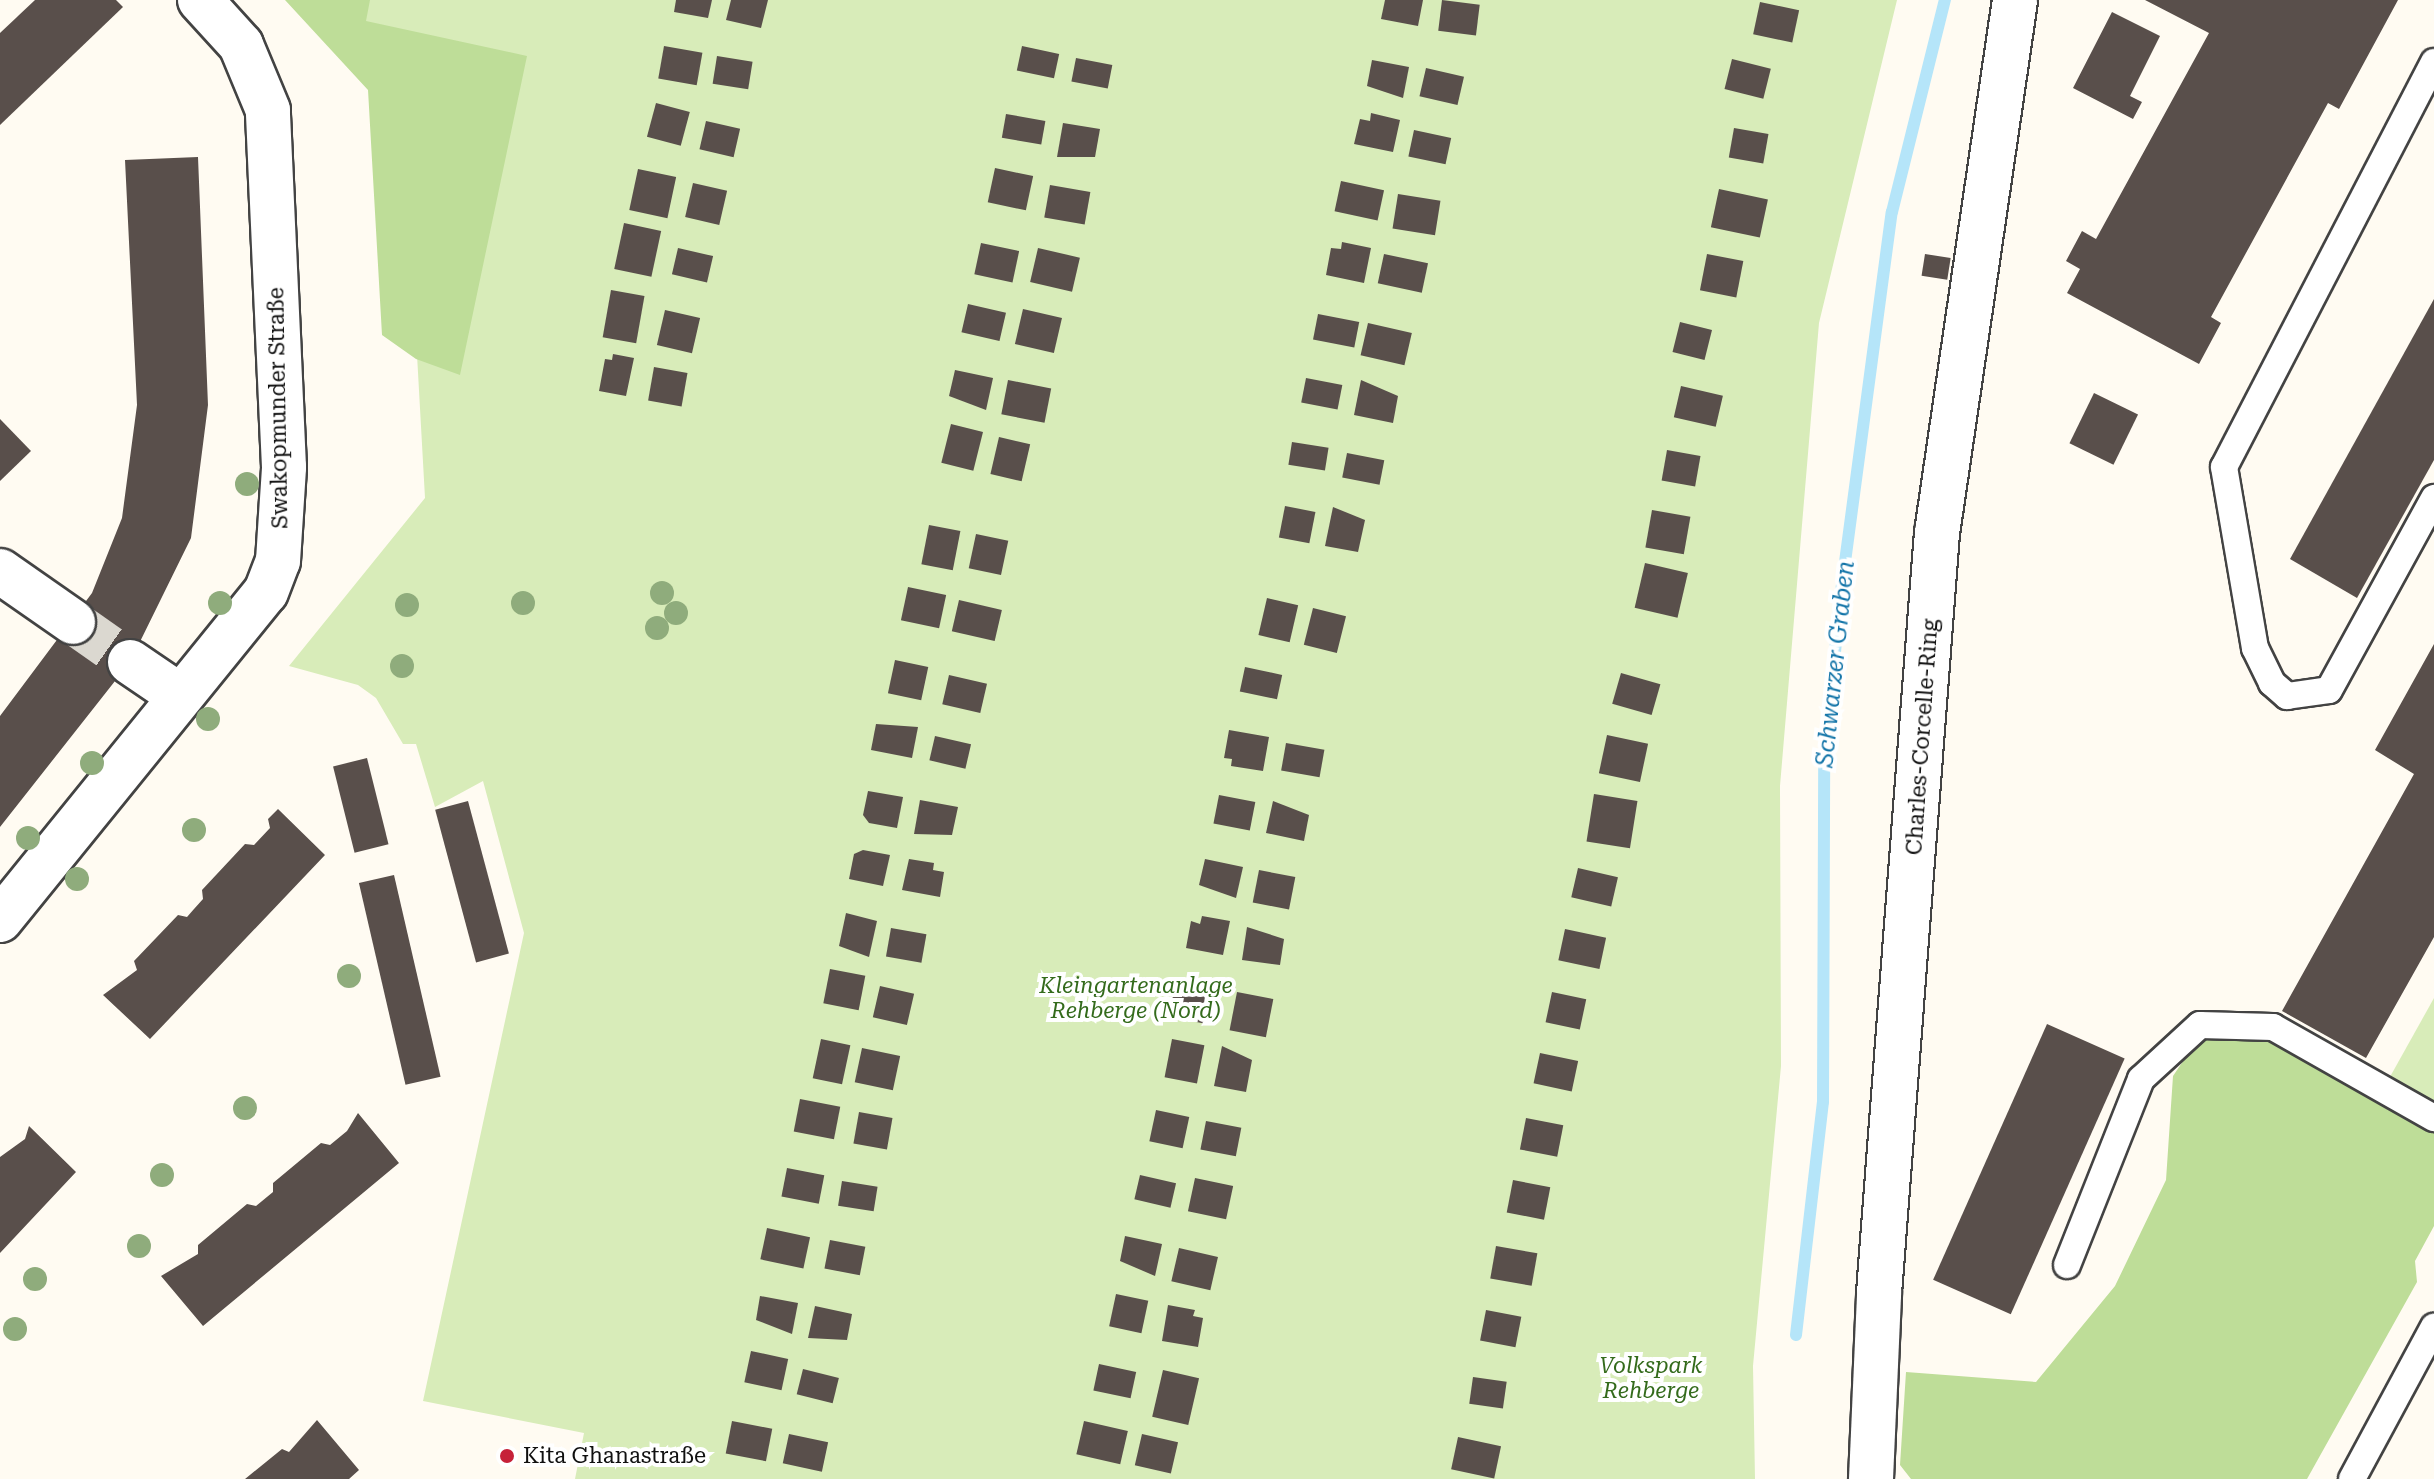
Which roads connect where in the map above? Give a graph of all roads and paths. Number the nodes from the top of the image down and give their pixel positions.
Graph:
1 (200, 0) edge
2 (2015, 0) edge
3 (2434, 62) edge
4 (2434, 498) edge
5 (0, 571) edge
6 (73, 622) tunnel mouth
7 (130, 662) tunnel mouth
8 (180, 696) junction
9 (0, 920) edge
10 (2434, 1118) edge
11 (2067, 1265) dead end
12 (2434, 1327) edge
13 (1871, 1479) edge
14 (2352, 1479) edge

1 - 8 street, Swakopmunder Straße
2 - 13 street, Charles-Corcelle-Ring
3 - 4 lane
5 - 6 street
7 - 8 street
8 - 9 street, Swakopmunder Straße
10 - 11 lane
12 - 14 lane

